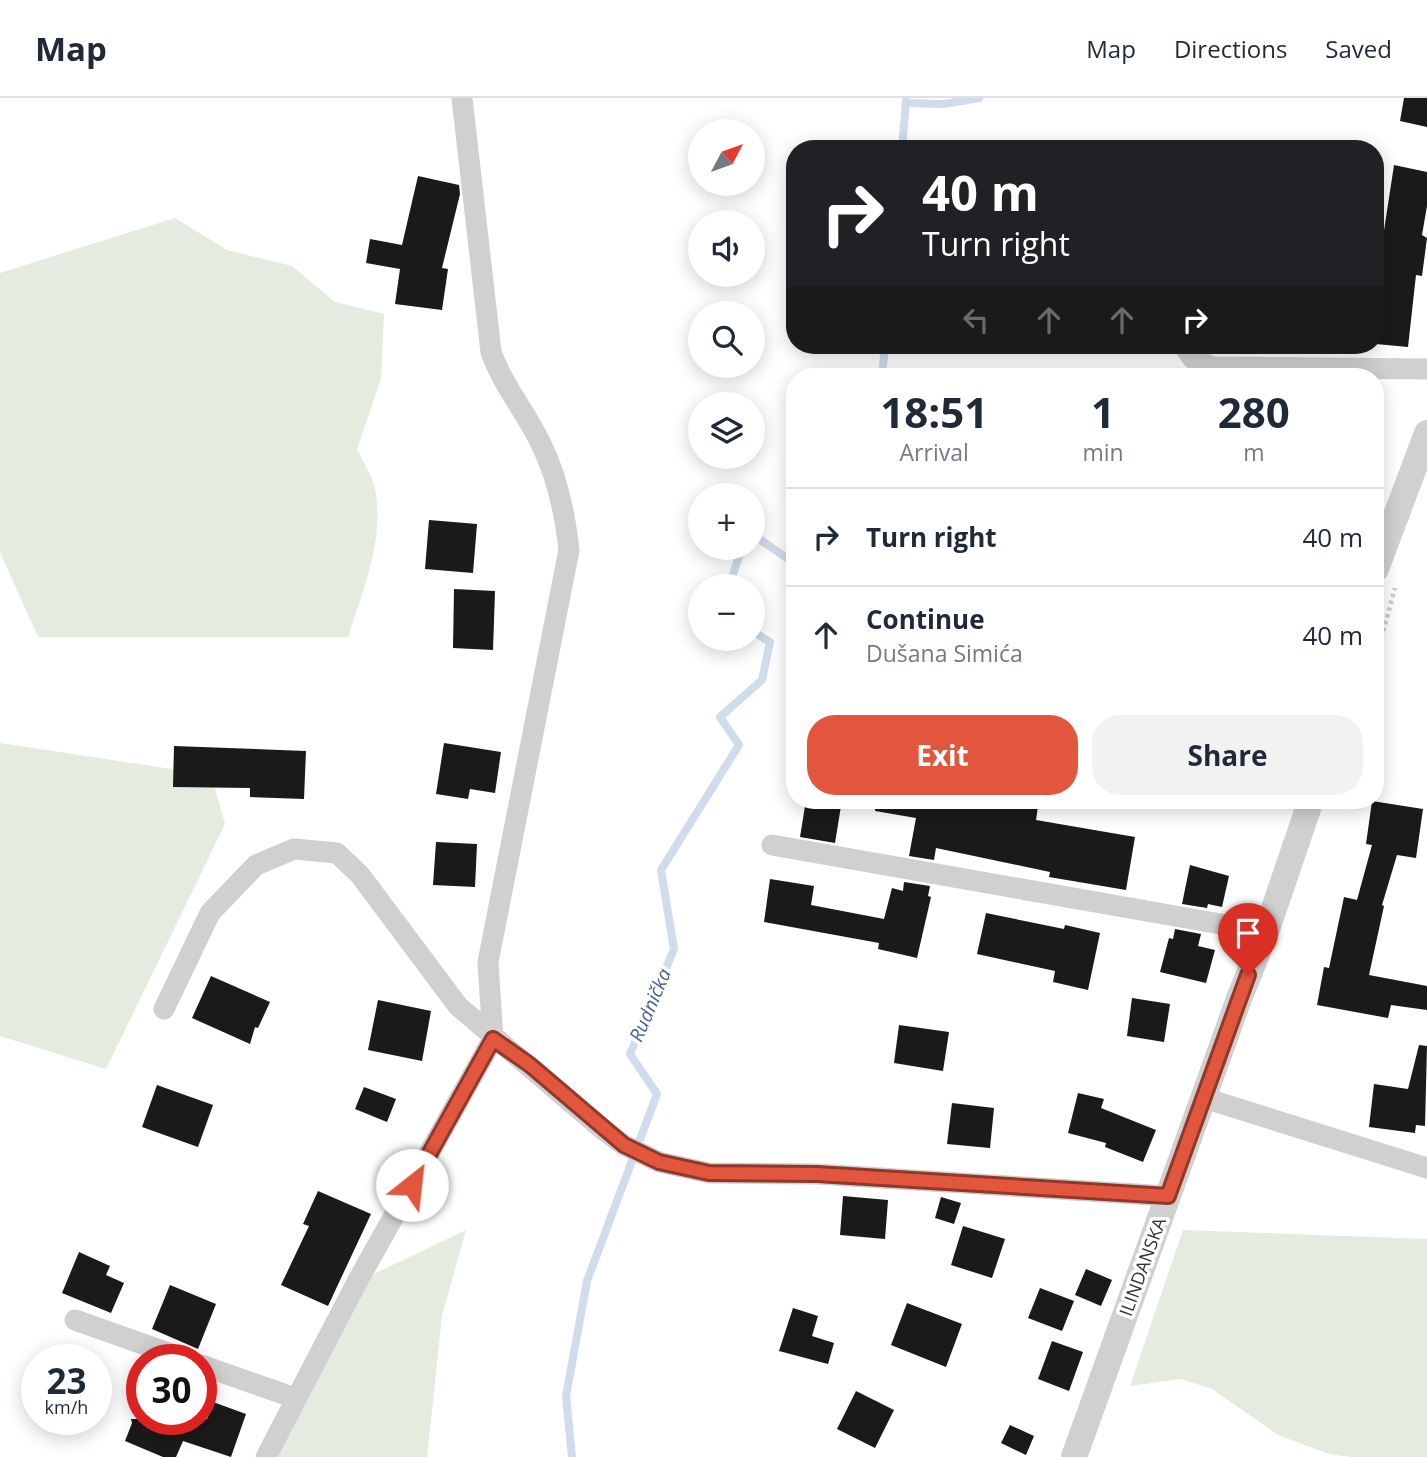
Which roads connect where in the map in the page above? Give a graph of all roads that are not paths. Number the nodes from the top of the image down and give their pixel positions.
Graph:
1 (462, 98) edge
2 (1190, 354) edge
3 (1320, 368) edge
4 (1384, 369) edge
5 (1427, 369) edge
6 (1427, 433) edge
7 (1384, 548) edge
8 (1308, 809) edge
9 (772, 845) dead end
10 (1266, 932) junction
11 (164, 1009) dead end
12 (493, 1039) junction
13 (1205, 1098) junction
14 (1427, 1168) edge
15 (1168, 1196) junction
16 (75, 1320) dead end
17 (143, 1344) edge
18 (217, 1371) edge
19 (295, 1398) junction
20 (266, 1457) edge
21 (1074, 1457) edge

1 - 12 street
2 - 3 street
4 - 5 street
6 - 7 street
8 - 10 street, ILINDANSKA
9 - 10 street
10 - 13 street, ILINDANSKA
11 - 12 street
12 - 15 street
12 - 19 street
13 - 14 street
13 - 15 street, ILINDANSKA
15 - 21 street, ILINDANSKA
16 - 17 street
18 - 19 street
19 - 20 street

